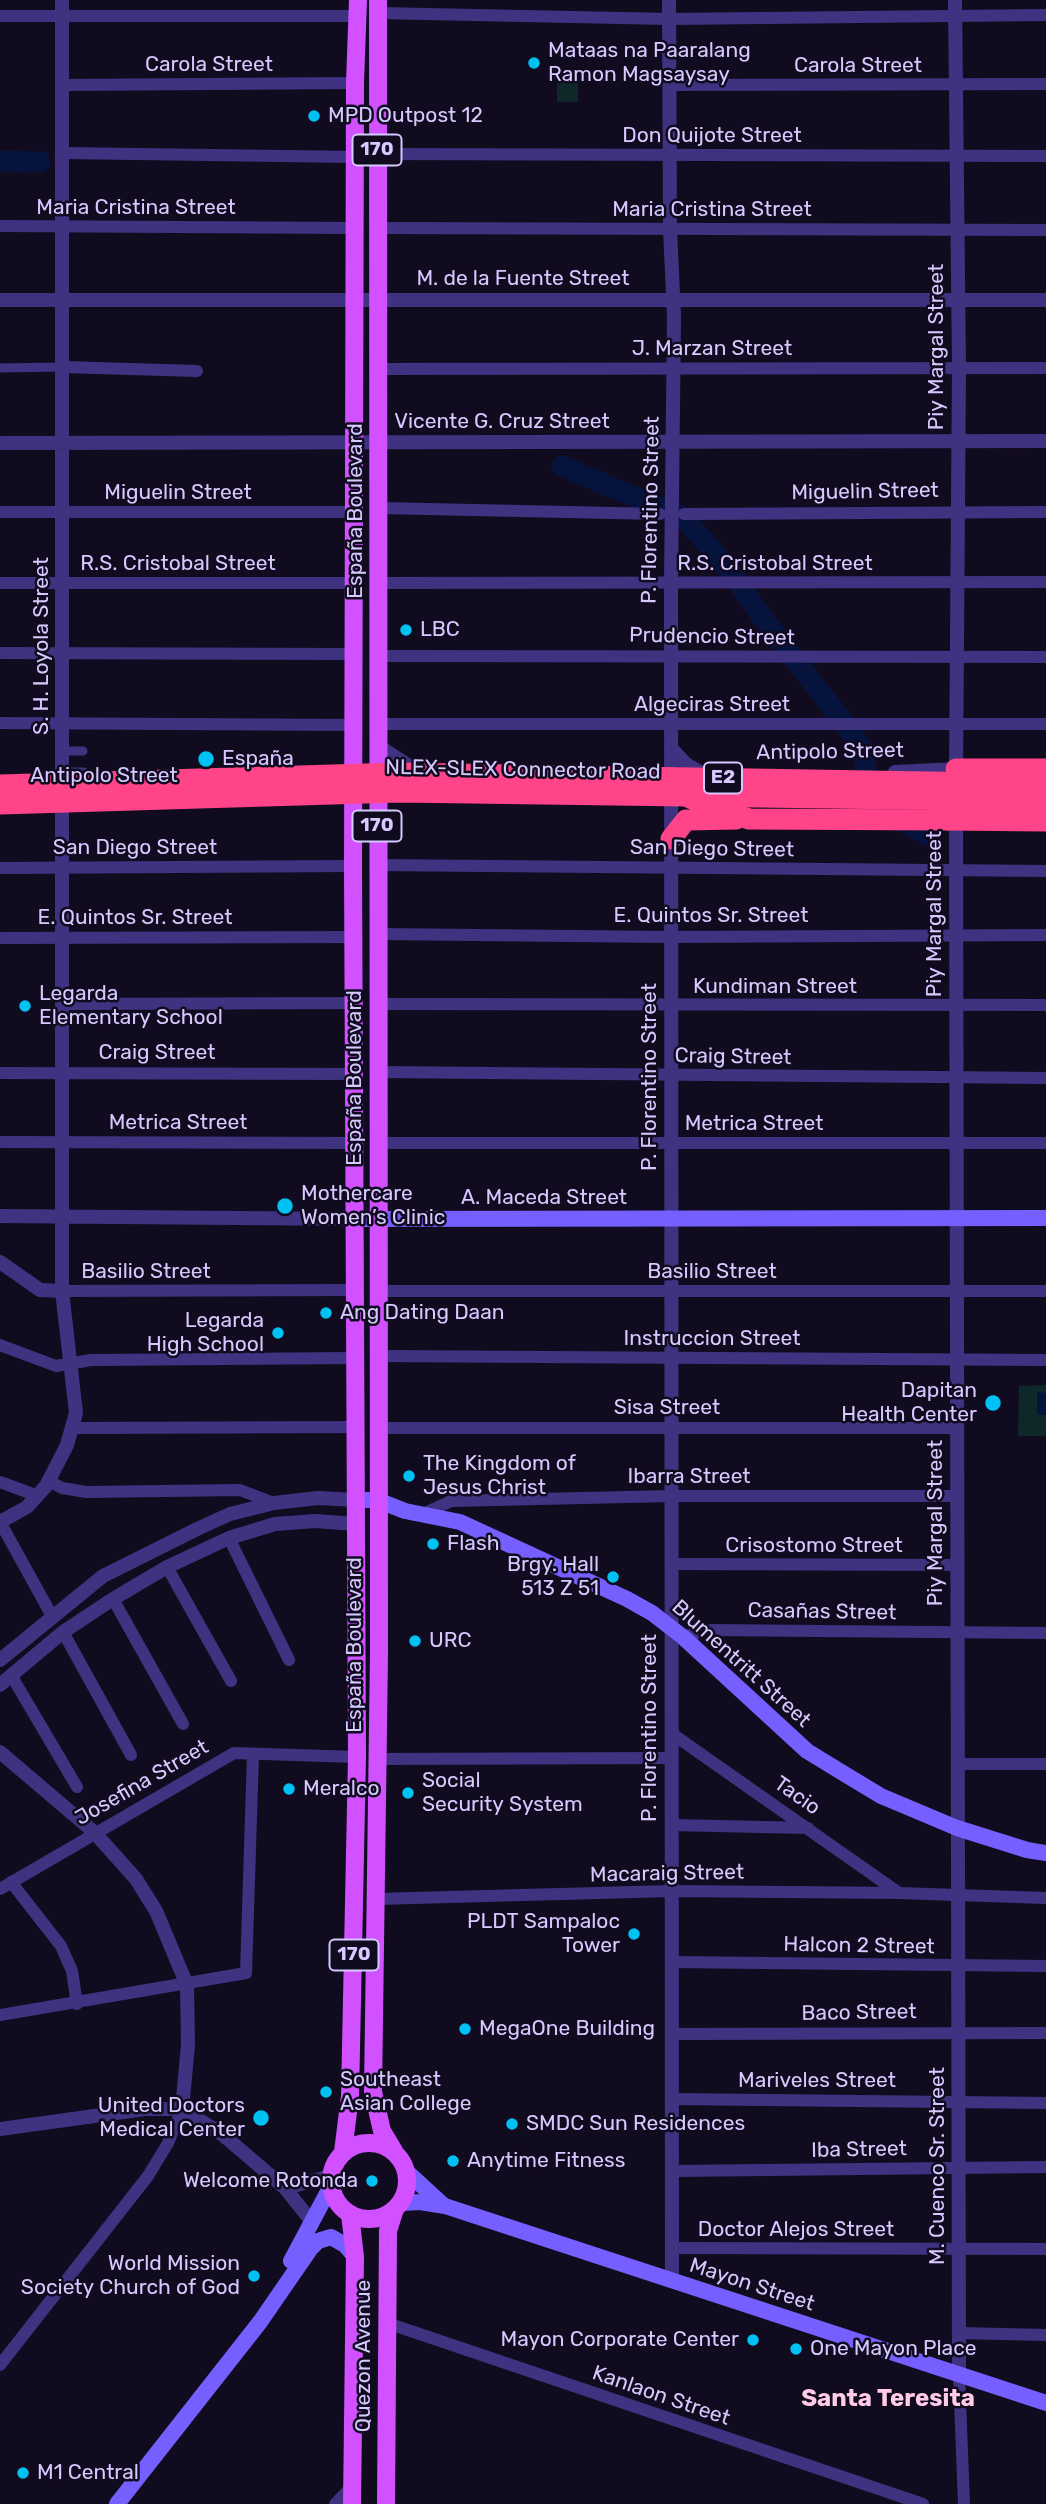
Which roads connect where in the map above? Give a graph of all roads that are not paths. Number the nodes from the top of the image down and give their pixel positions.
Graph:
1 (62, 0) edge
2 (669, 0) edge
3 (955, 0) edge
4 (378, 7) edge
5 (358, 8) edge
6 (1046, 15) edge
7 (0, 16) edge
8 (62, 16) junction
9 (955, 17) junction
10 (669, 19) junction
11 (355, 83) junction
12 (1046, 84) edge
13 (62, 85) junction
14 (670, 85) junction
15 (955, 85) junction
16 (63, 153) junction
17 (377, 154) junction
18 (670, 155) junction
19 (1046, 156) edge
20 (356, 157) junction
21 (955, 157) junction
22 (0, 226) edge
23 (64, 226) junction
24 (377, 228) junction
25 (356, 229) junction
26 (670, 229) junction
27 (958, 229) junction
28 (1046, 230) edge
29 (64, 299) junction
30 (354, 299) junction
31 (379, 299) junction
32 (0, 300) edge
33 (957, 300) junction
34 (1046, 300) edge
35 (674, 301) junction
36 (0, 368) edge
37 (63, 368) junction
38 (959, 368) junction
39 (1046, 368) edge
40 (379, 369) junction
41 (673, 369) junction
42 (197, 371) dead end
43 (958, 440) junction
44 (1046, 441) edge
45 (0, 443) edge
46 (62, 443) junction
47 (356, 443) junction
48 (379, 443) junction
49 (674, 444) junction
50 (379, 508) junction
51 (956, 511) junction
52 (0, 512) edge
53 (62, 512) junction
54 (356, 512) junction
55 (1046, 512) edge
56 (660, 514) dead end
57 (684, 514) dead end
58 (956, 581) junction
59 (1046, 582) edge
60 (0, 583) edge
61 (63, 583) junction
62 (355, 583) junction
63 (379, 583) junction
64 (671, 584) junction
65 (0, 653) edge
66 (63, 653) junction
67 (355, 654) junction
68 (671, 655) junction
69 (377, 656) junction
70 (956, 657) junction
71 (1046, 657) edge
72 (0, 723) edge
73 (64, 723) junction
74 (956, 723) junction
75 (354, 724) junction
76 (377, 724) junction
77 (671, 724) junction
78 (1046, 724) edge
79 (377, 745) junction
80 (956, 746) junction
81 (671, 748) junction
82 (64, 751) junction
83 (83, 751) dead end
84 (956, 769) junction
85 (992, 769) junction
86 (1046, 769) edge
87 (63, 772) junction
88 (84, 772) dead end
89 (705, 775) junction
90 (1046, 784) edge
91 (0, 785) edge
92 (671, 786) junction
93 (0, 797) edge
94 (63, 797) junction
95 (354, 797) junction
96 (377, 798) junction
97 (1046, 801) edge
98 (0, 804) edge
99 (0, 814) edge
100 (750, 819) junction
101 (1046, 821) edge
102 (671, 839) junction
103 (377, 865) junction
104 (353, 866) junction
105 (0, 868) edge
106 (61, 868) junction
107 (671, 868) junction
108 (956, 871) junction
109 (1046, 871) edge
110 (377, 933) junction
111 (956, 934) junction
112 (1046, 935) edge
113 (354, 937) junction
114 (671, 937) junction
115 (0, 938) edge
116 (63, 938) junction
117 (356, 1003) junction
118 (64, 1004) junction
119 (378, 1004) junction
120 (1046, 1005) edge
121 (671, 1006) junction
122 (956, 1006) junction
123 (64, 1072) junction
124 (378, 1072) junction
125 (0, 1073) edge
126 (355, 1074) junction
127 (671, 1076) junction
128 (1046, 1078) edge
129 (956, 1079) junction
130 (0, 1142) edge
131 (62, 1142) junction
132 (356, 1143) junction
133 (378, 1143) junction
134 (671, 1143) junction
135 (1046, 1143) edge
136 (957, 1144) junction
137 (0, 1216) edge
138 (62, 1216) junction
139 (957, 1217) junction
140 (378, 1218) junction
141 (1046, 1218) edge
142 (356, 1219) junction
143 (670, 1219) junction
144 (0, 1262) edge
145 (355, 1290) junction
146 (62, 1291) junction
147 (378, 1291) junction
148 (671, 1291) junction
149 (1046, 1291) edge
150 (957, 1292) junction
151 (0, 1345) edge
152 (378, 1356) junction
153 (356, 1358) junction
154 (671, 1358) junction
155 (957, 1360) junction
156 (1046, 1360) edge
157 (70, 1363) junction
158 (355, 1427) junction
159 (671, 1427) junction
160 (72, 1428) junction
161 (378, 1428) junction
162 (957, 1428) junction
163 (49, 1481) junction
164 (0, 1482) edge
165 (38, 1496) junction
166 (671, 1496) junction
167 (957, 1496) junction
168 (356, 1500) junction
169 (377, 1500) junction
170 (274, 1503) junction
171 (405, 1511) junction
172 (425, 1513) junction
173 (0, 1522) edge
174 (356, 1524) junction
175 (377, 1524) junction
176 (229, 1538) junction
177 (671, 1564) junction
178 (957, 1565) junction
179 (167, 1567) junction
180 (113, 1599) junction
181 (52, 1616) junction
182 (63, 1632) junction
183 (677, 1632) junction
184 (1046, 1633) edge
185 (957, 1634) junction
186 (1, 1655) edge
187 (289, 1660) dead end
188 (11, 1675) junction
189 (231, 1681) dead end
190 (0, 1685) edge
191 (183, 1724) dead end
192 (671, 1733) junction
193 (0, 1752) edge
194 (253, 1754) junction
195 (131, 1755) dead end
196 (357, 1757) junction
197 (671, 1758) junction
198 (377, 1759) junction
199 (957, 1764) junction
200 (1046, 1764) edge
201 (77, 1787) dead end
202 (671, 1825) junction
203 (808, 1828) junction
204 (957, 1828) junction
205 (94, 1832) junction
206 (1046, 1853) edge
207 (6, 1885) edge
208 (671, 1891) junction
209 (899, 1893) junction
210 (958, 1896) junction
211 (1046, 1898) edge
212 (376, 1899) junction
213 (671, 1962) junction
214 (958, 1966) junction
215 (1046, 1966) edge
216 (187, 1985) junction
217 (77, 2004) junction
218 (0, 2015) edge
219 (958, 2031) junction
220 (1046, 2033) edge
221 (672, 2034) junction
222 (671, 2099) junction
223 (958, 2101) junction
224 (1046, 2103) edge
225 (182, 2109) junction
226 (0, 2129) edge
227 (394, 2151) junction
228 (343, 2152) junction
229 (1046, 2167) edge
230 (958, 2168) junction
231 (672, 2171) junction
232 (407, 2172) junction
233 (331, 2181) junction
234 (285, 2188) junction
235 (398, 2206) junction
236 (445, 2206) junction
237 (350, 2214) junction
238 (312, 2222) junction
239 (672, 2248) junction
240 (1046, 2249) edge
241 (959, 2250) junction
242 (355, 2257) junction
243 (672, 2280) junction
244 (260, 2322) junction
245 (387, 2323) junction
246 (959, 2333) junction
247 (1046, 2335) edge
248 (0, 2365) edge
249 (960, 2374) junction
250 (1046, 2403) edge
251 (352, 2486) junction
252 (117, 2504) edge
253 (335, 2504) edge
254 (352, 2504) edge
255 (386, 2504) edge
256 (923, 2504) edge
257 (964, 2504) edge

1 - 8 street, S. H. Loyola Street
2 - 10 street, P. Florentino Street
3 - 9 street, Piy Margal Street
4 - 10 street
4 - 17 main road, España Boulevard / 170
5 - 8 street
5 - 11 main road, España Boulevard / 170
6 - 9 street
7 - 8 street
8 - 13 street, S. H. Loyola Street
9 - 10 street
9 - 15 street, Piy Margal Street
10 - 14 street, P. Florentino Street
11 - 13 street, Carola Street
11 - 20 main road, España Boulevard / 170
12 - 15 street, Carola Street
13 - 16 street, S. H. Loyola Street
14 - 15 street, Carola Street
14 - 18 street, P. Florentino Street
15 - 21 street, Piy Margal Street
16 - 20 street
16 - 23 street, S. H. Loyola Street
17 - 18 street, Don Quijote Street
17 - 24 main road, España Boulevard / 170
18 - 21 street, Don Quijote Street
18 - 26 street, P. Florentino Street
19 - 21 street, Don Quijote Street
20 - 25 main road, España Boulevard / 170
21 - 27 street, Piy Margal Street
22 - 23 street, Maria Cristina Street
23 - 25 street, Maria Cristina Street
23 - 29 street, S. H. Loyola Street
24 - 26 street, Maria Cristina Street
24 - 31 main road, España Boulevard / 170
25 - 30 main road, España Boulevard / 170
26 - 27 street, Maria Cristina Street
26 - 35 street, P. Florentino Street
27 - 28 street, Maria Cristina Street
27 - 33 street, Piy Margal Street
29 - 30 street, M. de la Fuente Street
29 - 32 street, M. de la Fuente Street
29 - 37 street, S. H. Loyola Street
30 - 31 street, M. de la Fuente Street
30 - 47 main road, España Boulevard / 170
31 - 35 street, M. de la Fuente Street
31 - 40 main road, España Boulevard / 170
33 - 34 street, M. de la Fuente Street
33 - 35 street, M. de la Fuente Street
33 - 38 street, Piy Margal Street
35 - 41 street, P. Florentino Street
36 - 37 street
37 - 42 street
37 - 46 street, S. H. Loyola Street
38 - 39 street, J. Marzan Street
38 - 41 street, J. Marzan Street
38 - 43 street, Piy Margal Street
40 - 41 street, J. Marzan Street
40 - 48 main road, España Boulevard / 170
41 - 49 street, P. Florentino Street
43 - 44 street, Vicente G. Cruz Street
43 - 49 street, Vicente G. Cruz Street
43 - 51 street, Piy Margal Street
45 - 46 street, Vicente G. Cruz Street
46 - 47 street, Vicente G. Cruz Street
46 - 53 street, S. H. Loyola Street
47 - 48 street, Vicente G. Cruz Street
47 - 54 main road, España Boulevard / 170
48 - 49 street, Vicente G. Cruz Street
48 - 50 main road, España Boulevard / 170
49 - 64 street, P. Florentino Street
50 - 56 street
50 - 63 main road, España Boulevard / 170
51 - 55 street, Miguelin Street
51 - 57 street, Miguelin Street
51 - 58 street, Piy Margal Street
52 - 53 street, Miguelin Street
53 - 54 street, Miguelin Street
53 - 61 street, S. H. Loyola Street
54 - 62 main road, España Boulevard / 170
58 - 59 street, R.S. Cristobal Street
58 - 64 street, R.S. Cristobal Street
58 - 70 street, Piy Margal Street
60 - 61 street, R.S. Cristobal Street
61 - 62 street, R.S. Cristobal Street
61 - 66 street, S. H. Loyola Street
62 - 67 main road, España Boulevard / 170
63 - 64 street, R.S. Cristobal Street
63 - 69 main road, España Boulevard / 170
64 - 68 street, P. Florentino Street
65 - 66 street
66 - 67 street
66 - 73 street, S. H. Loyola Street
67 - 75 main road, España Boulevard / 170
68 - 69 street, Prudencio Street
68 - 70 street, Prudencio Street
68 - 77 street, P. Florentino Street
69 - 76 main road, España Boulevard / 170
70 - 71 street, Prudencio Street
70 - 74 street, Piy Margal Street
72 - 73 street
73 - 75 street
73 - 82 street, S. H. Loyola Street
74 - 77 street, Algeciras Street
74 - 78 street, Algeciras Street
74 - 80 street, Piy Margal Street
75 - 95 main road, España Boulevard / 170
76 - 77 street, Algeciras Street
76 - 79 main road, España Boulevard / 170
77 - 81 street, P. Florentino Street
79 - 92 street, Antipolo Street
79 - 96 main road, España Boulevard / 170
80 - 84 street, Piy Margal Street
80 - 85 street
81 - 89 street
81 - 92 street, P. Florentino Street
82 - 83 street
82 - 87 street, S. H. Loyola Street
84 - 85 highway
84 - 89 street, Antipolo Street
84 - 108 street, Piy Margal Street
85 - 86 highway
87 - 88 street
87 - 94 street, S. H. Loyola Street
89 - 92 street, Antipolo Street
90 - 91 highway, NLEX-SLEX Connector Road / E2, bridge
92 - 96 street, Antipolo Street
92 - 100 highway
92 - 102 street, P. Florentino Street
93 - 94 street, Antipolo Street
94 - 95 street, Antipolo Street
94 - 99 highway
94 - 106 street, S. H. Loyola Street
95 - 96 street, Antipolo Street
95 - 104 main road, España Boulevard / 170
96 - 103 main road, España Boulevard / 170
97 - 98 highway, NLEX-SLEX Connector Road / E2, bridge
100 - 101 highway, bridge
100 - 102 highway
102 - 107 street, P. Florentino Street
103 - 107 street, San Diego Street
103 - 110 main road, España Boulevard / 170
104 - 106 street, San Diego Street
104 - 113 main road, España Boulevard / 170
105 - 106 street, San Diego Street
106 - 116 street, S. H. Loyola Street
107 - 108 street, San Diego Street
107 - 114 street, P. Florentino Street
108 - 109 street, San Diego Street
108 - 111 street, Piy Margal Street
110 - 114 street, E. Quintos Sr. Street
110 - 119 main road, España Boulevard / 170
111 - 112 street, E. Quintos Sr. Street
111 - 114 street, E. Quintos Sr. Street
111 - 122 street, Piy Margal Street
113 - 116 street, E. Quintos Sr. Street
113 - 117 main road, España Boulevard / 170
114 - 121 street, P. Florentino Street
115 - 116 street, E. Quintos Sr. Street
116 - 118 street, S. H. Loyola Street
117 - 118 street
117 - 126 main road, España Boulevard / 170
118 - 123 street, S. H. Loyola Street
119 - 121 street, Kundiman Street
119 - 124 main road, España Boulevard / 170
120 - 122 street, Kundiman Street
121 - 122 street, Kundiman Street
121 - 127 street, P. Florentino Street
122 - 129 street, Piy Margal Street
123 - 125 street, Craig Street
123 - 126 street, Craig Street
123 - 131 street, S. H. Loyola Street
124 - 127 street, Craig Street
124 - 133 main road, España Boulevard / 170
126 - 132 main road, España Boulevard / 170
127 - 129 street, Craig Street
127 - 134 street, P. Florentino Street
128 - 129 street, Craig Street
129 - 136 street, Piy Margal Street
130 - 131 street, Metrica Street
131 - 132 street, Metrica Street
131 - 138 street, S. H. Loyola Street
132 - 142 main road, España Boulevard / 170
133 - 134 street, Metrica Street
133 - 140 main road, España Boulevard / 170
134 - 136 street, Metrica Street
134 - 143 street, P. Florentino Street
135 - 136 street, Metrica Street
136 - 139 street, Piy Margal Street
137 - 138 street, A. Maceda Street
138 - 142 street, A. Maceda Street
138 - 146 street, S. H. Loyola Street
139 - 141 main road, A. Maceda Street
139 - 143 main road, A. Maceda Street
139 - 150 street, Piy Margal Street
140 - 142 main road, A. Maceda Street
140 - 143 main road, A. Maceda Street
140 - 147 main road, España Boulevard / 170
142 - 145 main road, España Boulevard / 170
143 - 148 street, P. Florentino Street
144 - 146 street
145 - 146 street, Basilio Street
145 - 153 main road, España Boulevard / 170
146 - 157 street, S. H. Loyola Street
147 - 148 street, Basilio Street
147 - 152 main road, España Boulevard / 170
148 - 150 street, Basilio Street
148 - 154 street, P. Florentino Street
149 - 150 street, Basilio Street
150 - 155 street, Piy Margal Street
151 - 157 street
152 - 154 street, Instruccion Street
152 - 161 main road, España Boulevard / 170
153 - 157 street
153 - 158 main road, España Boulevard / 170
154 - 155 street, Instruccion Street
154 - 159 street, P. Florentino Street
155 - 156 street, Instruccion Street
155 - 162 street, Piy Margal Street
157 - 160 street, S. H. Loyola Street
158 - 160 street
158 - 168 main road, España Boulevard / 170
159 - 161 street, Sisa Street
159 - 162 street, Sisa Street
159 - 166 street, P. Florentino Street
160 - 163 street, S. H. Loyola Street
161 - 169 main road, España Boulevard / 170
162 - 167 street, Piy Margal Street
163 - 165 street, S. H. Loyola Street
163 - 170 street
164 - 165 street
165 - 173 street, S. H. Loyola Street
166 - 167 street, Ibarra Street
166 - 172 street, Ibarra Street
166 - 177 street, P. Florentino Street
167 - 178 street, Piy Margal Street
168 - 169 main road, Blumentritt Street
168 - 170 street, Blumentritt Street
168 - 174 main road, España Boulevard / 170
169 - 171 main road, Blumentritt Street
169 - 175 main road, España Boulevard / 170
170 - 181 street, Blumentritt Street
171 - 172 main road, Blumentritt Street
171 - 175 main road
172 - 183 main road, Blumentritt Street
173 - 181 street
174 - 175 main road
174 - 176 street
174 - 196 main road, España Boulevard / 170
175 - 198 main road, España Boulevard / 170
176 - 179 street
176 - 187 street
177 - 178 street, Crisostomo Street
177 - 183 street, P. Florentino Street
178 - 185 street, Piy Margal Street
179 - 180 street
179 - 189 street
180 - 182 street
180 - 191 street
181 - 186 street, Blumentritt Street
182 - 188 street
182 - 195 street
183 - 185 street, Casañas Street
183 - 192 street, P. Florentino Street
183 - 204 main road, Blumentritt Street
184 - 185 street, Casañas Street
185 - 199 street, Piy Margal Street
188 - 190 street
188 - 201 street
192 - 197 street, P. Florentino Street
192 - 203 street, Tacio
193 - 205 street
194 - 196 street, Josefina Street
194 - 205 street, Josefina Street
194 - 216 street
196 - 228 main road, España Boulevard / 170
197 - 198 street
197 - 202 street, P. Florentino Street
198 - 212 main road, España Boulevard / 170
199 - 200 street
199 - 204 street, Piy Margal Street
202 - 203 street
202 - 208 street, P. Florentino Street
203 - 209 street, Tacio
204 - 206 main road, Blumentritt Street
204 - 210 street, M. Cuenco Sr. Street
205 - 207 street, Josefina Street
205 - 216 street
207 - 217 street
208 - 209 street, Macaraig Street
208 - 212 street, Macaraig Street
208 - 213 street, P. Florentino Street
209 - 210 street, Macaraig Street
210 - 211 street, Macaraig Street
210 - 214 street, M. Cuenco Sr. Street
212 - 227 main road, España Boulevard / 170
213 - 214 street, Halcon 2 Street
213 - 221 street, P. Florentino Street
214 - 215 street, Halcon 2 Street
214 - 219 street, M. Cuenco Sr. Street
216 - 217 street
216 - 225 street
217 - 218 street
219 - 220 street, Baco Street
219 - 221 street, Baco Street
219 - 223 street, M. Cuenco Sr. Street
221 - 222 street, P. Florentino Street
222 - 223 street, Mariveles Street
222 - 231 street, P. Florentino Street
223 - 224 street, Mariveles Street
223 - 230 street, M. Cuenco Sr. Street
225 - 226 street
225 - 234 street
225 - 248 street
227 - 228 main road
227 - 232 main road, 170
228 - 233 main road, 170
229 - 230 street, Iba Street
230 - 231 street, Iba Street
230 - 241 street, M. Cuenco Sr. Street
231 - 239 street, P. Florentino Street
232 - 235 main road
232 - 236 main road, Mayon Street
233 - 234 street
233 - 237 main road
233 - 238 main road
234 - 238 street
235 - 236 main road, Mayon Street
235 - 237 main road
235 - 245 main road, Quezon Avenue
236 - 243 main road, Mayon Street
237 - 242 main road, Quezon Avenue
238 - 244 main road
239 - 241 street, Doctor Alejos Street
239 - 243 street, P. Florentino Street
240 - 241 street, Doctor Alejos Street
241 - 246 street, M. Cuenco Sr. Street
242 - 244 main road
242 - 251 main road, Quezon Avenue
243 - 249 main road, Mayon Street
244 - 252 main road
245 - 255 main road, Quezon Avenue
245 - 256 street, Kanlaon Street
246 - 247 street
246 - 249 street, M. Cuenco Sr. Street
249 - 250 main road, Mayon Street
249 - 257 street, M. Cuenco Sr. Street
251 - 253 street
251 - 254 main road, Quezon Avenue

